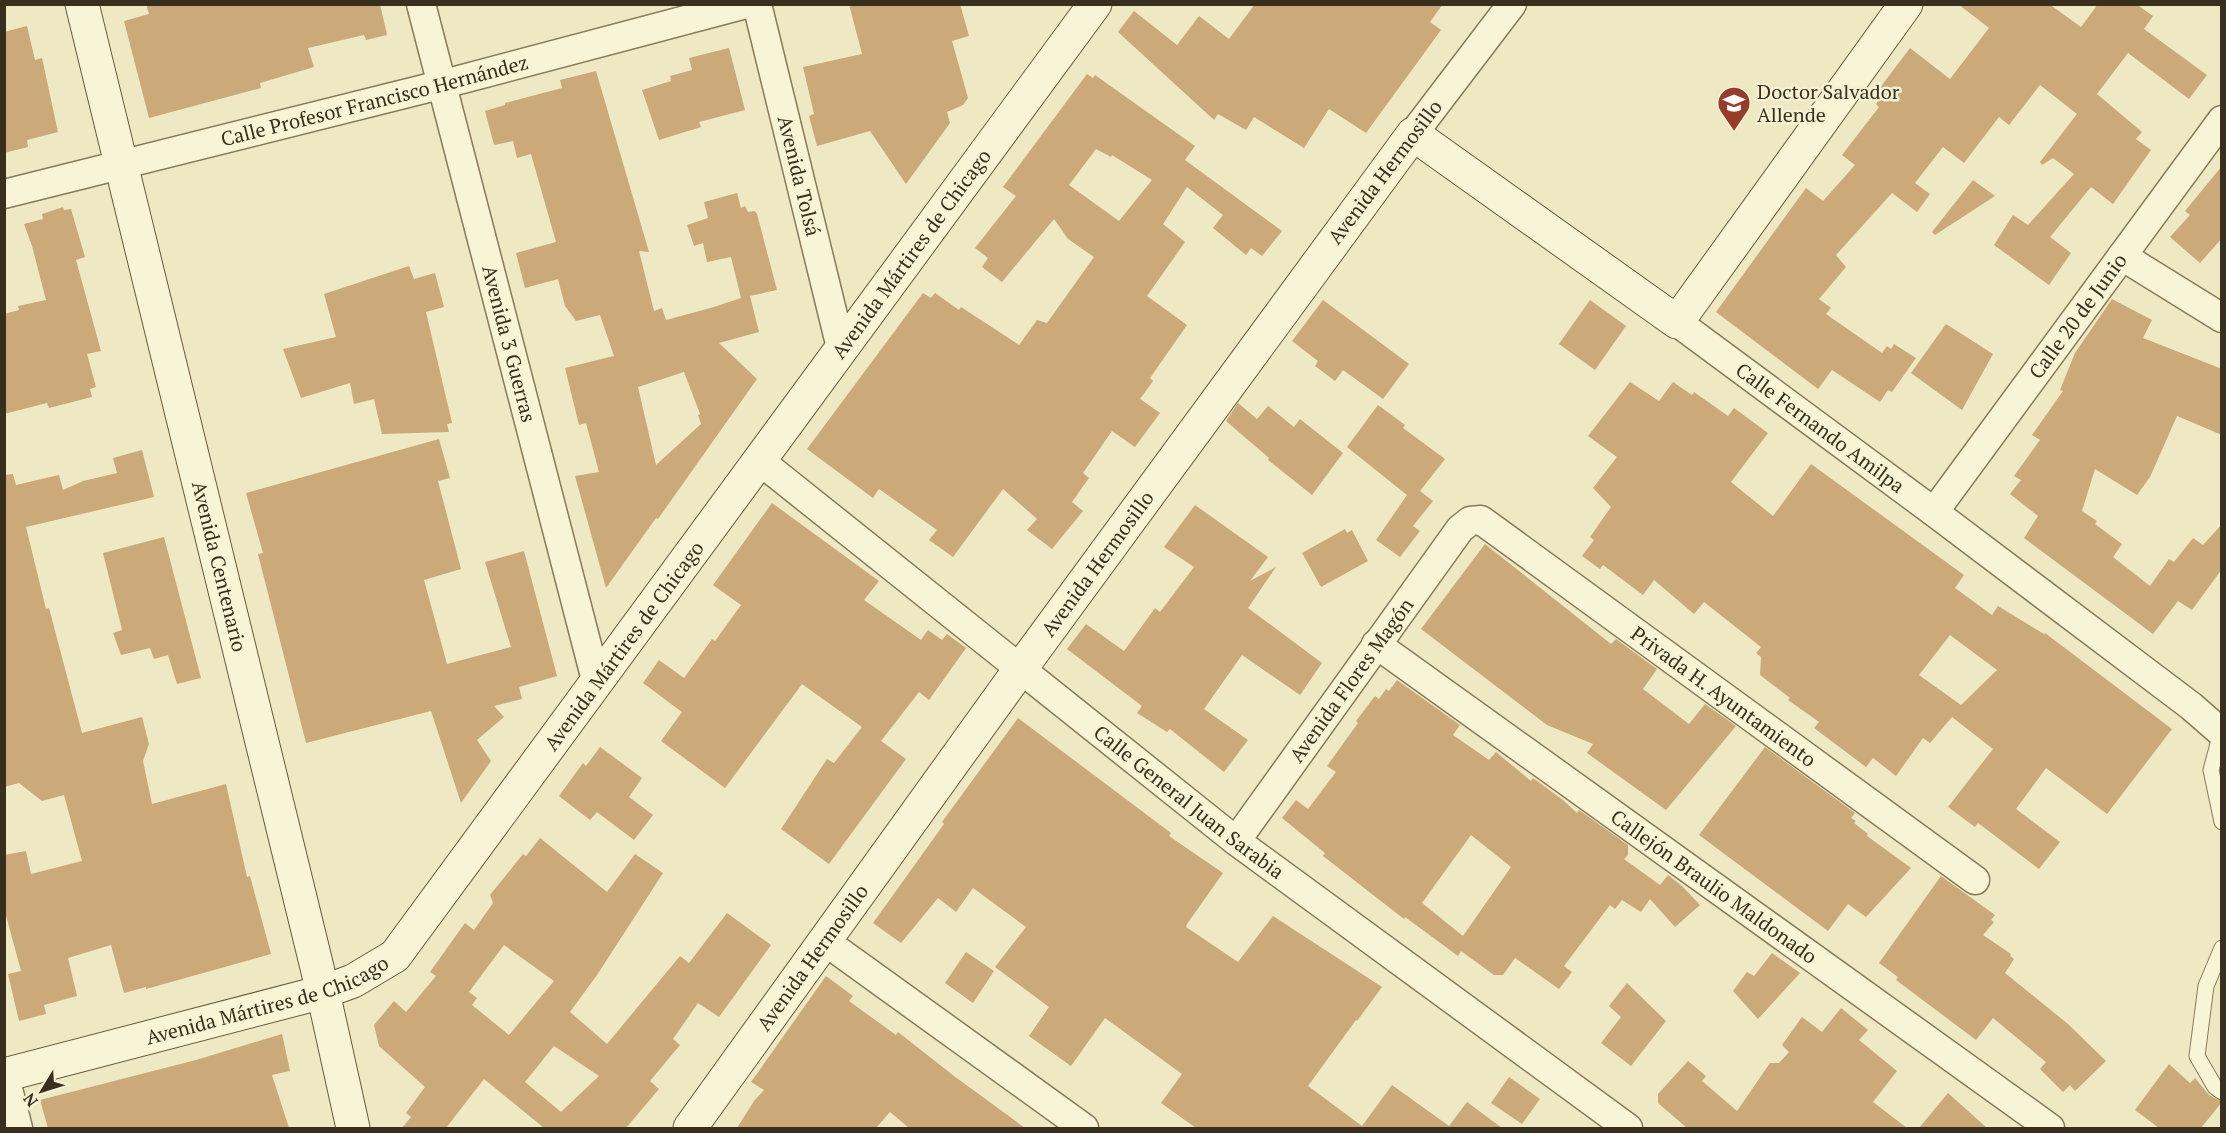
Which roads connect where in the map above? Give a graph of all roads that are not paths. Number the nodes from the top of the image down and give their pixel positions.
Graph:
1 (82, 4) edge
2 (421, 4) edge
3 (746, 4) edge
4 (757, 4) edge
5 (1095, 4) edge
6 (1512, 4) edge
7 (1906, 4) edge
8 (440, 85) junction
9 (2222, 120) edge
10 (1413, 134) junction
11 (122, 166) junction
12 (4, 194) edge
13 (2122, 255) junction
14 (2222, 318) edge
15 (1677, 322) junction
16 (841, 348) junction
17 (760, 461) junction
18 (1934, 512) junction
19 (1470, 521) joint
20 (1376, 644) junction
21 (1021, 668) junction
22 (597, 684) junction
23 (2222, 700) edge
24 (2191, 706) junction
25 (2221, 733) edge
26 (2222, 822) edge
27 (1236, 841) junction
28 (1975, 880) dead end
29 (826, 942) junction
30 (2222, 948) edge
31 (323, 992) junction
32 (5, 1074) edge
33 (2222, 1092) edge
34 (18, 1128) edge
35 (353, 1128) edge
36 (690, 1128) edge
37 (1084, 1128) edge
38 (1628, 1128) edge
39 (2050, 1128) edge

1 - 11 street, Avenida Centenario
2 - 8 street, Avenida 3 Guerras
3 - 8 street, Calle Profesor Francisco Hernández
4 - 16 street, Avenida Tolsá
5 - 16 street, Avenida Mártires de Chicago
6 - 10 street, Avenida Hermosillo
7 - 15 street
8 - 11 street, Calle Profesor Francisco Hernández
8 - 22 street, Avenida 3 Guerras
9 - 13 street, Calle 20 de Junio
10 - 15 street, Calle Fernando Amilpa
10 - 21 street, Avenida Hermosillo
11 - 12 street, Calle Profesor Francisco Hernández
11 - 31 street, Avenida Centenario
13 - 14 street
13 - 18 street, Calle 20 de Junio
15 - 18 street, Calle Fernando Amilpa
16 - 17 street, Avenida Mártires de Chicago
17 - 21 street, Calle General Juan Sarabia
17 - 22 street, Avenida Mártires de Chicago
18 - 24 street, Calle Fernando Amilpa
19 - 20 street, Avenida Flores Magón
19 - 28 street, Privada H. Ayuntamiento
20 - 27 street, Avenida Flores Magón
20 - 39 street, Callejón Braulio Maldonado
21 - 27 street, Calle General Juan Sarabia
21 - 29 street, Avenida Hermosillo
22 - 31 street, Avenida Mártires de Chicago
23 - 24 street
24 - 25 street, Calle Fernando Amilpa
25 - 26 lane
27 - 38 street, Calle General Juan Sarabia
29 - 36 street, Avenida Hermosillo
29 - 37 street
30 - 33 lane
31 - 32 street, Avenida Mártires de Chicago
31 - 35 street, Avenida Centenario
32 - 34 street

